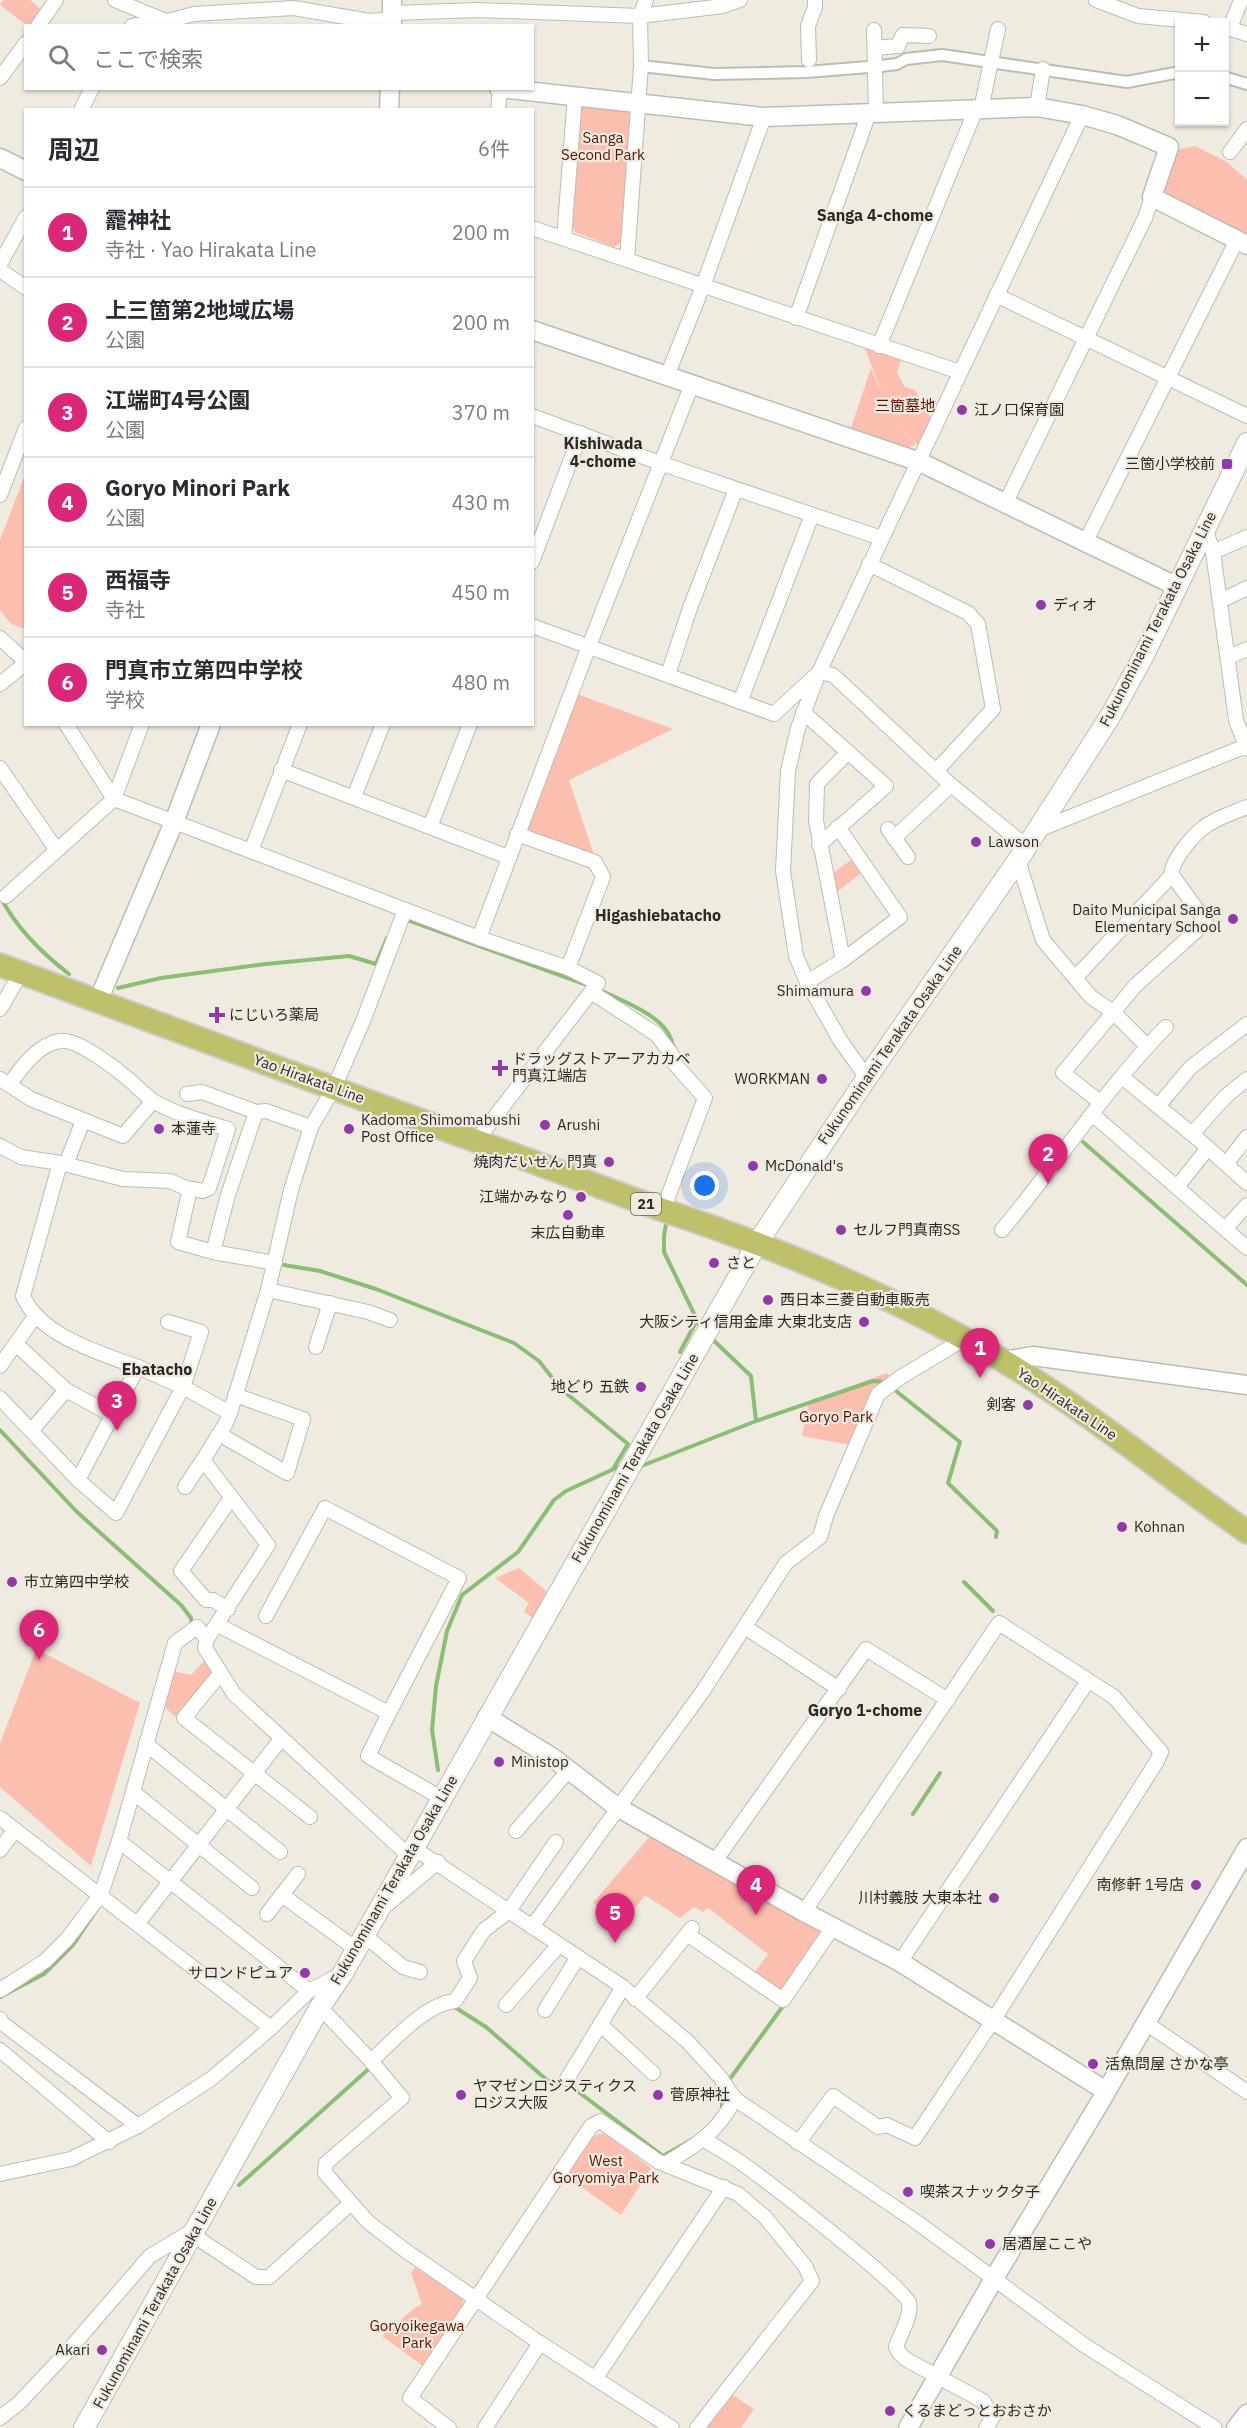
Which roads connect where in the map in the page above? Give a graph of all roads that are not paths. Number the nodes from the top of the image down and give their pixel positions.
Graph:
1 (56, 0) edge
2 (115, 0) edge
3 (599, 0) edge
4 (646, 0) edge
5 (740, 0) edge
6 (815, 0) edge
7 (1096, 0) edge
8 (1241, 0) edge
9 (242, 6) edge
10 (392, 10) edge
11 (596, 14) junction
12 (640, 16) junction
13 (1175, 19) edge
14 (168, 21) junction
15 (39, 24) edge
16 (146, 24) edge
17 (1229, 24) edge
18 (999, 29) dead end
19 (1229, 29) edge
20 (874, 30) dead end
21 (1247, 34) edge
22 (929, 36) dead end
23 (24, 46) edge
24 (875, 48) junction
25 (809, 60) dead end
26 (992, 60) junction
27 (641, 66) junction
28 (875, 66) junction
29 (1043, 69) junction
30 (1175, 73) edge
31 (0, 78) edge
32 (1229, 79) edge
33 (1247, 84) edge
34 (91, 90) edge
35 (390, 90) edge
36 (499, 90) edge
37 (510, 90) edge
38 (575, 96) junction
39 (639, 103) junction
40 (1037, 107) junction
41 (82, 108) edge
42 (389, 108) edge
43 (498, 108) edge
44 (978, 109) junction
45 (872, 112) junction
46 (1082, 115) junction
47 (764, 117) junction
48 (1246, 134) edge
49 (1230, 152) dead end
50 (0, 158) edge
51 (24, 170) edge
52 (1152, 197) junction
53 (24, 221) edge
54 (534, 229) edge
55 (564, 238) junction
56 (1242, 242) edge
57 (627, 260) junction
58 (0, 264) edge
59 (0, 270) edge
60 (703, 286) junction
61 (24, 287) edge
62 (996, 295) junction
63 (796, 318) junction
64 (534, 331) edge
65 (1086, 339) junction
66 (879, 346) junction
67 (960, 372) junction
68 (667, 376) junction
69 (1167, 378) junction
70 (692, 384) junction
71 (1247, 416) edge
72 (534, 417) edge
73 (581, 433) junction
74 (24, 436) edge
75 (1247, 443) edge
76 (920, 462) junction
77 (660, 463) junction
78 (736, 489) junction
79 (0, 495) edge
80 (1005, 504) junction
81 (812, 515) junction
82 (1205, 528) junction
83 (1247, 537) edge
84 (882, 538) junction
85 (1085, 543) junction
86 (1213, 552) junction
87 (534, 557) edge
88 (869, 564) junction
89 (1176, 586) junction
90 (1247, 588) edge
91 (1220, 601) junction
92 (534, 627) edge
93 (0, 638) edge
94 (589, 646) junction
95 (1247, 649) edge
96 (1228, 657) junction
97 (24, 661) edge
98 (24, 665) edge
99 (819, 672) junction
100 (668, 675) junction
101 (0, 684) edge
102 (740, 702) junction
103 (803, 712) junction
104 (67, 726) edge
105 (141, 726) edge
106 (210, 726) edge
107 (299, 726) edge
108 (381, 726) edge
109 (469, 726) edge
110 (1246, 747) edge
111 (848, 752) junction
112 (0, 768) edge
113 (281, 770) junction
114 (937, 770) junction
115 (951, 785) junction
116 (354, 797) junction
117 (114, 799) junction
118 (1247, 807) edge
119 (174, 822) junction
120 (430, 827) junction
121 (838, 827) junction
122 (1038, 830) junction
123 (517, 834) junction
124 (819, 845) junction
125 (56, 849) junction
126 (251, 851) junction
127 (1023, 853) junction
128 (508, 857) junction
129 (908, 857) dead end
130 (1172, 875) junction
131 (6, 896) dead end
132 (405, 909) junction
133 (479, 938) junction
134 (843, 960) junction
135 (568, 968) junction
136 (10, 969) edge
137 (1076, 977) junction
138 (807, 982) junction
139 (591, 992) junction
140 (98, 1001) junction
141 (0, 1009) edge
142 (1113, 1012) junction
143 (1247, 1024) edge
144 (1166, 1027) dead end
145 (1147, 1046) junction
146 (1122, 1077) junction
147 (867, 1078) junction
148 (1247, 1079) edge
149 (4, 1082) edge
150 (334, 1088) junction
151 (187, 1094) dead end
152 (153, 1101) junction
153 (1158, 1106) junction
154 (1096, 1108) junction
155 (256, 1112) junction
156 (83, 1121) junction
157 (311, 1127) junction
158 (1192, 1134) junction
159 (1247, 1137) edge
160 (477, 1140) junction
161 (0, 1146) edge
162 (1208, 1148) junction
163 (63, 1163) junction
164 (1226, 1164) junction
165 (1247, 1183) edge
166 (1177, 1187) junction
167 (186, 1188) junction
168 (1247, 1205) edge
169 (663, 1210) junction
170 (1226, 1229) junction
171 (1002, 1230) dead end
172 (758, 1242) junction
173 (1247, 1248) edge
174 (213, 1252) junction
175 (274, 1263) junction
176 (268, 1290) junction
177 (330, 1303) junction
178 (36, 1315) junction
179 (390, 1320) dead end
180 (168, 1323) dead end
181 (964, 1339) junction
182 (16, 1344) junction
183 (316, 1347) dead end
184 (1003, 1361) junction
185 (0, 1366) edge
186 (138, 1367) junction
187 (1247, 1385) edge
188 (183, 1388) junction
189 (66, 1390) junction
190 (235, 1395) junction
191 (0, 1398) edge
192 (230, 1413) junction
193 (112, 1415) junction
194 (32, 1430) junction
195 (219, 1434) junction
196 (203, 1460) junction
197 (78, 1480) junction
198 (185, 1487) dead end
199 (231, 1498) junction
200 (1247, 1532) edge
201 (228, 1609) junction
202 (266, 1616) dead end
203 (218, 1625) junction
204 (745, 1627) junction
205 (207, 1639) junction
206 (219, 1674) junction
207 (1088, 1681) junction
208 (839, 1689) junction
209 (948, 1700) junction
210 (389, 1713) junction
211 (487, 1717) junction
212 (281, 1739) junction
213 (146, 1744) junction
214 (569, 1770) junction
215 (255, 1773) junction
216 (133, 1792) junction
217 (441, 1798) junction
218 (617, 1807) junction
219 (226, 1809) junction
220 (310, 1817) dead end
221 (0, 1818) edge
222 (15, 1830) junction
223 (516, 1831) dead end
224 (119, 1841) junction
225 (556, 1842) dead end
226 (198, 1845) junction
227 (1247, 1848) edge
228 (0, 1850) edge
229 (410, 1851) junction
230 (280, 1852) dead end
231 (715, 1861) junction
232 (438, 1863) junction
233 (298, 1874) dead end
234 (169, 1881) junction
235 (252, 1888) dead end
236 (101, 1894) junction
237 (282, 1895) junction
238 (376, 1912) junction
239 (508, 1912) junction
240 (804, 1912) junction
241 (267, 1914) dead end
242 (138, 1923) junction
243 (532, 1927) junction
244 (833, 1927) junction
245 (360, 1942) junction
246 (559, 1945) junction
247 (578, 1957) junction
248 (900, 1962) junction
249 (420, 1972) dead end
250 (623, 1987) junction
251 (0, 1990) edge
252 (315, 1999) junction
253 (635, 2000) junction
254 (506, 2005) dead end
255 (545, 2010) dead end
256 (994, 2019) junction
257 (1, 2022) edge
258 (1146, 2023) junction
259 (600, 2024) junction
260 (271, 2028) junction
261 (0, 2050) edge
262 (371, 2061) junction
263 (653, 2073) dead end
264 (567, 2079) dead end
265 (728, 2090) junction
266 (1106, 2091) junction
267 (1247, 2092) edge
268 (138, 2126) junction
269 (705, 2140) junction
270 (109, 2142) junction
271 (798, 2143) junction
272 (664, 2164) junction
273 (0, 2174) edge
274 (724, 2187) junction
275 (351, 2203) junction
276 (195, 2231) junction
277 (994, 2278) junction
278 (475, 2300) junction
279 (540, 2343) junction
280 (938, 2378) junction
281 (595, 2379) junction
282 (1247, 2414) edge
283 (0, 2418) edge
284 (84, 2428) edge
285 (449, 2428) edge
286 (485, 2428) edge
287 (672, 2428) edge
288 (697, 2428) edge
289 (908, 2428) edge
290 (986, 2428) edge
291 (1215, 2428) edge
292 (1236, 2428) edge

1 - 15 street
2 - 14 street
3 - 11 street
4 - 12 street
5 - 12 street
6 - 25 street
7 - 13 street
8 - 17 street
9 - 10 street
9 - 14 street
10 - 11 street
11 - 12 street
12 - 27 street
14 - 16 street
18 - 26 street
19 - 21 street
20 - 24 street
22 - 24 street
23 - 31 street
24 - 28 street
26 - 28 street
26 - 29 street
26 - 44 street
27 - 28 street
27 - 39 street
28 - 45 street
29 - 30 street
29 - 40 street
32 - 33 street
34 - 41 street
35 - 42 street
36 - 43 street
37 - 38 street
38 - 39 street
38 - 55 street
39 - 47 street
39 - 57 street
40 - 44 street
40 - 46 street
44 - 45 street
44 - 66 street
45 - 47 street
45 - 63 street
46 - 52 street
46 - 62 street
47 - 60 street
48 - 49 street
50 - 51 street
52 - 56 street
52 - 65 street
53 - 58 street
54 - 55 street
55 - 57 street
56 - 69 street
57 - 60 street
59 - 61 street
60 - 63 street
60 - 68 street
62 - 65 street
62 - 67 street
63 - 66 street
64 - 68 street
65 - 69 street
65 - 80 street
66 - 67 street
67 - 76 street
68 - 70 street
69 - 71 street
69 - 85 street
70 - 76 street
70 - 77 street
72 - 73 street
73 - 77 street
73 - 87 street
74 - 79 street
75 - 82 main road, Fukunominami Terakata Osaka Line
76 - 80 street
76 - 84 street
77 - 78 street
77 - 94 street
78 - 81 street
78 - 100 street
80 - 85 street
81 - 84 street
81 - 102 street
82 - 86 street
82 - 89 main road, Fukunominami Terakata Osaka Line
83 - 86 street
84 - 88 street
85 - 89 street
86 - 91 street
88 - 99 street
88 - 114 street
89 - 122 main road, Fukunominami Terakata Osaka Line
90 - 91 street
91 - 96 street
92 - 94 street
93 - 97 street
94 - 100 street
94 - 123 street
95 - 96 street
96 - 110 street
98 - 101 street
99 - 102 street
99 - 103 street
99 - 114 street
100 - 102 street
103 - 111 street
103 - 138 street
104 - 117 street
105 - 117 street
106 - 119 street
107 - 113 street
108 - 116 street
109 - 120 street
110 - 122 street
111 - 121 street
111 - 124 street
112 - 125 street
113 - 116 street
113 - 126 street
114 - 115 street
115 - 127 street
115 - 129 street
116 - 120 street
117 - 119 street
117 - 125 street
118 - 130 street
119 - 126 street
119 - 140 street
120 - 128 street
121 - 124 street
121 - 134 street
122 - 127 main road, Fukunominami Terakata Osaka Line
123 - 128 street
123 - 135 street
124 - 134 street
125 - 131 street
126 - 132 street
127 - 137 street
127 - 147 main road, Fukunominami Terakata Osaka Line
128 - 133 street
130 - 137 street
130 - 142 street
132 - 133 street
132 - 150 street
133 - 135 street
134 - 138 street
135 - 139 street
136 - 140 main road, Yao Hirakata Line / 21
136 - 141 street
137 - 142 street
138 - 147 street
139 - 160 street
139 - 169 street
140 - 150 main road, Yao Hirakata Line / 21
142 - 145 street
142 - 154 street
143 - 153 street
144 - 145 street
145 - 146 street
146 - 153 street
146 - 154 street
147 - 172 main road, Fukunominami Terakata Osaka Line
148 - 158 street
149 - 152 street
149 - 156 street
150 - 157 street
150 - 160 main road, Yao Hirakata Line / 21
151 - 155 street
152 - 156 street
152 - 167 street
153 - 158 street
154 - 166 street
154 - 171 street
155 - 157 street
155 - 174 street
156 - 163 street
157 - 175 street
158 - 162 street
159 - 164 street
160 - 169 main road, Yao Hirakata Line / 21
161 - 163 street
162 - 164 street
162 - 166 street
163 - 167 street
163 - 178 street
164 - 165 street
166 - 170 street
167 - 174 street
168 - 170 street
169 - 172 main road, Yao Hirakata Line / 21
170 - 173 street
172 - 181 main road, Yao Hirakata Line / 21
172 - 211 main road, Fukunominami Terakata Osaka Line
174 - 175 street
175 - 176 street
176 - 177 street
176 - 190 street
177 - 179 street
177 - 183 street
178 - 182 street
178 - 186 street
180 - 188 street
181 - 184 main road, Yao Hirakata Line / 21
181 - 204 street
182 - 185 street
182 - 189 street
184 - 187 street
184 - 200 main road, Yao Hirakata Line / 21
186 - 188 street
186 - 193 street
188 - 192 street
188 - 197 street
189 - 193 street
189 - 194 street
190 - 192 street
190 - 195 street
191 - 194 street
192 - 195 street
193 - 197 street
194 - 197 street
195 - 196 street
196 - 198 street
196 - 199 street
199 - 201 street
199 - 201 street
201 - 203 street
202 - 210 street
203 - 205 street
203 - 210 street
204 - 208 street
204 - 218 street
205 - 206 street
205 - 213 street
206 - 212 street
206 - 215 street
207 - 209 street
207 - 248 street
207 - 256 street
208 - 209 street
208 - 231 street
209 - 240 street
210 - 217 street
211 - 214 street
211 - 217 main road, Fukunominami Terakata Osaka Line
212 - 215 street
212 - 229 street
213 - 216 street
213 - 219 street
214 - 218 street
214 - 223 street
215 - 219 street
215 - 220 street
216 - 224 street
216 - 226 street
217 - 229 main road, Fukunominami Terakata Osaka Line
218 - 231 street
218 - 243 street
219 - 226 street
219 - 230 street
221 - 222 street
222 - 228 street
222 - 236 street
224 - 234 street
224 - 236 street
225 - 239 street
226 - 234 street
226 - 235 street
227 - 258 street
229 - 232 street
229 - 238 main road, Fukunominami Terakata Osaka Line
231 - 240 street
232 - 238 street
232 - 239 street
233 - 237 street
234 - 242 street
234 - 252 street
236 - 242 street
236 - 251 street
237 - 241 street
237 - 245 street
238 - 245 main road, Fukunominami Terakata Osaka Line
239 - 243 street
239 - 262 street
240 - 244 street
242 - 260 street
243 - 246 street
244 - 248 street
244 - 253 street
245 - 249 street
245 - 252 main road, Fukunominami Terakata Osaka Line
246 - 247 street
246 - 254 street
247 - 250 street
247 - 255 street
248 - 256 street
250 - 253 street
250 - 259 street
252 - 260 street
252 - 262 street
252 - 276 main road, Fukunominami Terakata Osaka Line
253 - 265 street
256 - 266 street
256 - 271 street
257 - 268 street
258 - 266 street
258 - 267 street
259 - 263 street
259 - 264 street
260 - 268 street
261 - 270 street
262 - 275 street
265 - 269 street
265 - 271 street
266 - 277 street
268 - 270 street
269 - 272 street
269 - 280 street
270 - 273 street
271 - 277 street
272 - 274 street
272 - 278 street
274 - 281 street
274 - 288 street
275 - 276 street
275 - 278 street
276 - 283 street
276 - 284 main road, Fukunominami Terakata Osaka Line
277 - 280 street
277 - 291 street
278 - 279 street
278 - 285 street
279 - 281 street
279 - 286 street
280 - 289 street
280 - 290 street
281 - 287 street
282 - 292 street

